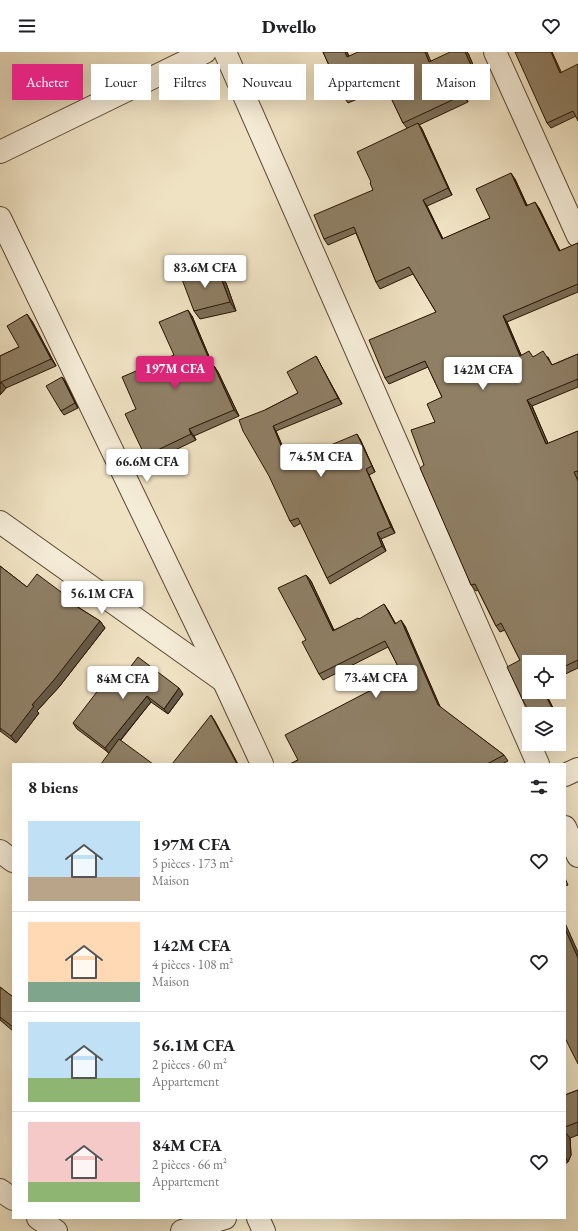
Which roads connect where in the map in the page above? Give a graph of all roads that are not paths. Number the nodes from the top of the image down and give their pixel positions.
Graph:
1 (205, 52) edge
2 (225, 52) edge
3 (495, 52) edge
4 (0, 152) edge
5 (0, 218) edge
6 (578, 236) edge
7 (0, 522) edge
8 (224, 682) junction
9 (262, 763) edge
10 (538, 763) edge
11 (578, 769) edge
12 (566, 775) edge
13 (566, 829) edge
14 (0, 851) edge
15 (578, 856) edge
16 (12, 860) edge
17 (0, 1190) edge
18 (12, 1198) edge
19 (39, 1219) edge
20 (222, 1219) edge
21 (258, 1219) edge
22 (56, 1231) edge
23 (182, 1231) edge
24 (264, 1231) edge

1 - 4 street
2 - 10 street
3 - 6 street
5 - 8 street
7 - 8 street
8 - 9 street
11 - 12 street
13 - 15 street
14 - 16 street
17 - 18 street
19 - 22 street
20 - 23 street
21 - 24 street

